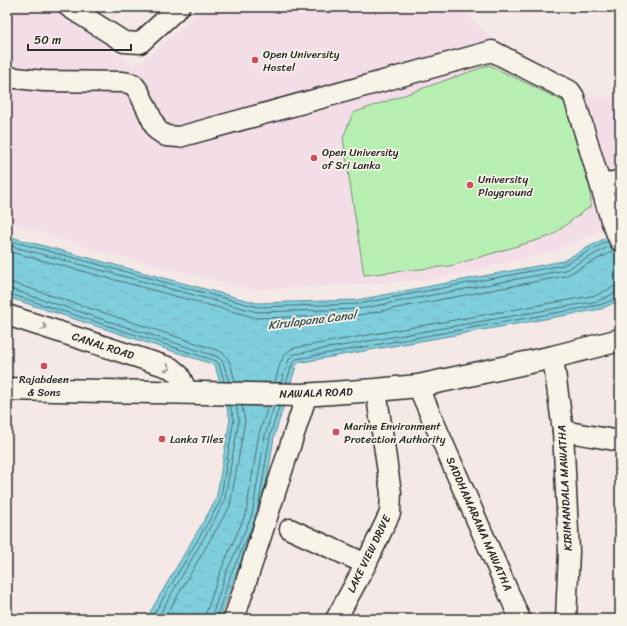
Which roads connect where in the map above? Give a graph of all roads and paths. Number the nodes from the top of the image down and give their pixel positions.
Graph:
1 (69, 7) edge
2 (179, 7) edge
3 (7, 77) edge
4 (611, 183) edge
5 (620, 240) edge
6 (7, 315) edge
7 (620, 340) edge
8 (553, 357) junction
9 (418, 386) junction
10 (7, 389) edge
11 (376, 390) junction
12 (198, 392) junction
13 (304, 394) junction
14 (563, 431) junction
15 (620, 441) edge
16 (290, 529) dead end
17 (366, 564) junction
18 (234, 619) edge
19 (336, 619) edge
20 (520, 619) edge
21 (566, 619) edge

1 - 2 street
3 - 4 street
4 - 5 street
6 -> 12 street, CANAL ROAD
7 - 8 main road, NAWALA ROAD
8 - 9 main road, NAWALA ROAD
8 - 14 street, KIRIMANDALA MAWATHA
9 - 11 main road, NAWALA ROAD
9 - 20 street, SADDHAMARAMA MAWATHA
10 - 12 main road, NAWALA ROAD
11 - 13 main road, NAWALA ROAD
11 - 17 street, LAKE VIEW DRIVE
12 - 13 main road, NAWALA ROAD
13 - 18 street
14 - 15 street
14 - 21 street, KIRIMANDALA MAWATHA
16 - 17 street
17 - 19 street, LAKE VIEW DRIVE

